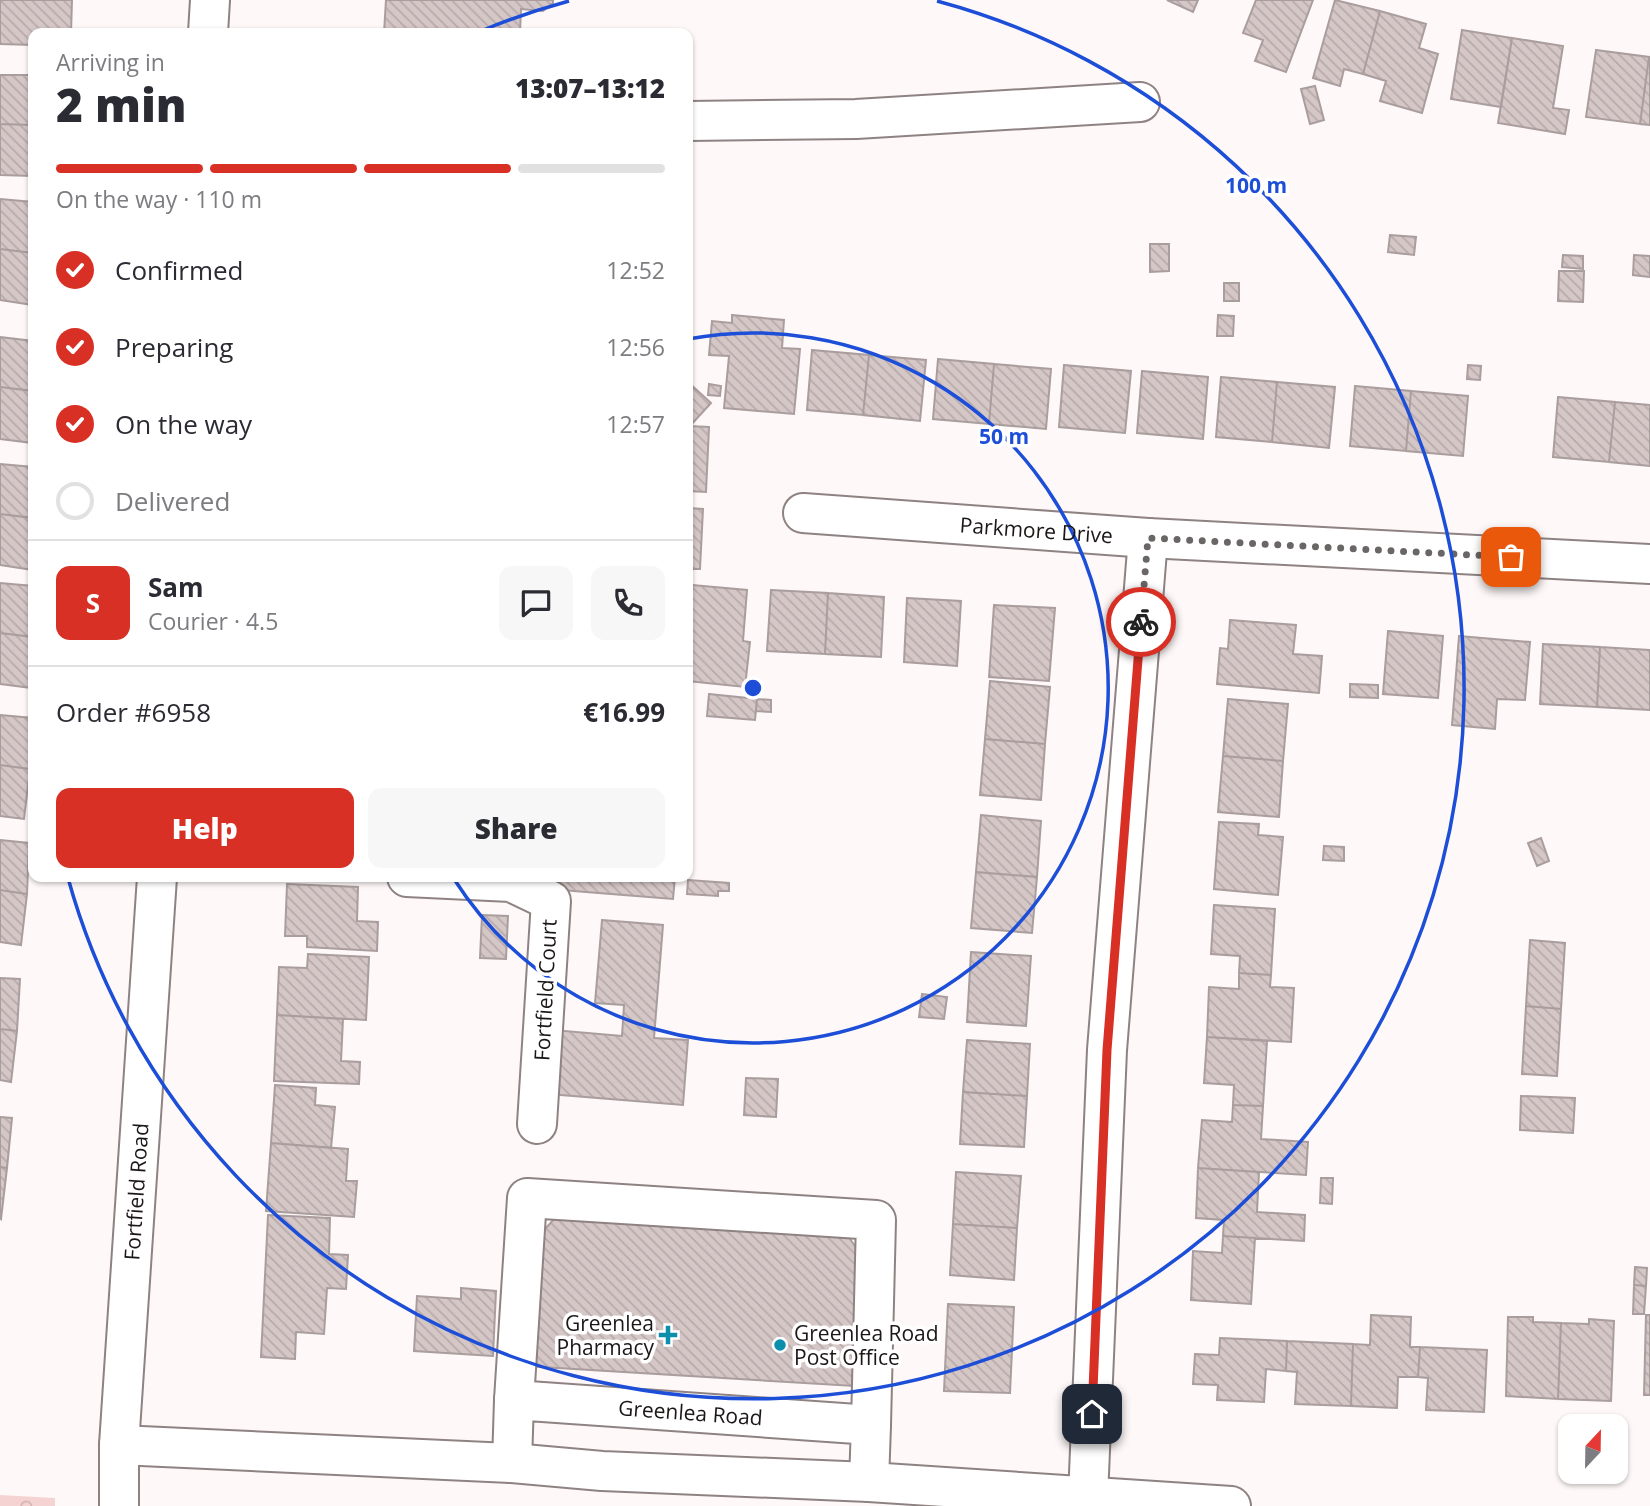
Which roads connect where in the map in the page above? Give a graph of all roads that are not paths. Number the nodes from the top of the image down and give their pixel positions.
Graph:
1 (210, 0) edge
2 (208, 28) edge
3 (1140, 102) dead end
4 (693, 121) edge
5 (803, 513) dead end
6 (1148, 538) junction
7 (1650, 564) edge
8 (157, 882) edge
9 (516, 882) edge
10 (537, 1124) dead end
11 (514, 1400) junction
12 (871, 1425) junction
13 (119, 1445) junction
14 (512, 1463) junction
15 (869, 1482) junction
16 (1088, 1497) junction
17 (119, 1506) edge
18 (1231, 1506) edge

1 - 2 street
3 - 4 street
5 - 6 street, Parkmore Drive
6 - 7 street, Parkmore Drive
6 - 16 street
8 - 13 street, Fortfield Road
9 - 10 street, Fortfield Court
11 - 12 street, Greenlea Road
11 - 12 street
11 - 14 street
12 - 15 street
13 - 14 street
13 - 17 street, Fortfield Road
14 - 15 street
15 - 16 street
16 - 18 street

